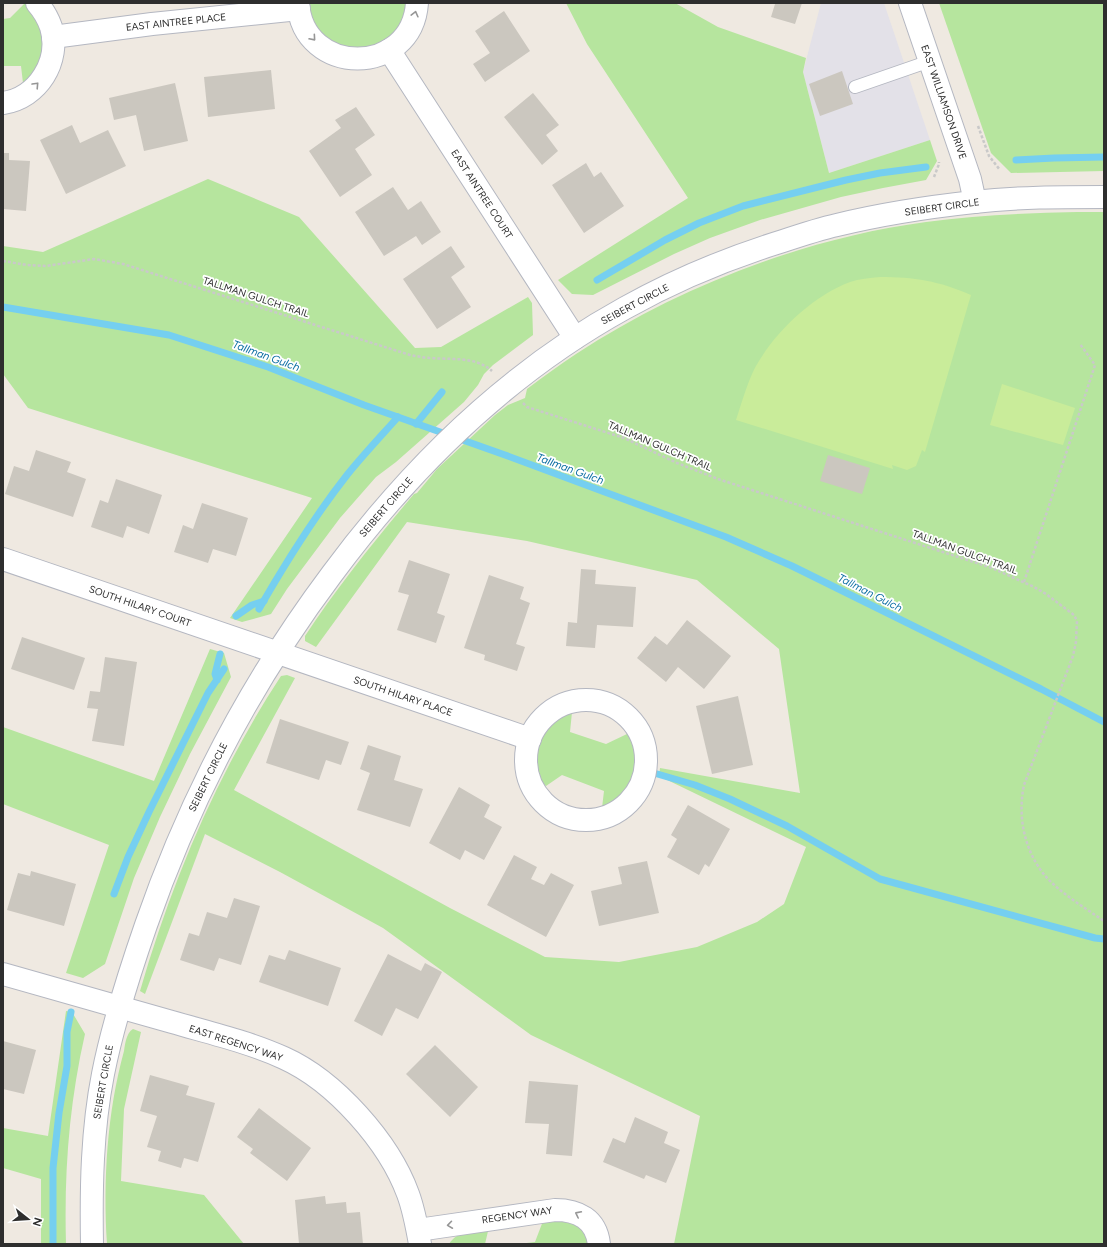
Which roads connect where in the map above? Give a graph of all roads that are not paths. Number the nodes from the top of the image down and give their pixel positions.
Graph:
1 (37, 3) edge
2 (417, 3) edge
3 (910, 3) edge
4 (299, 6) edge
5 (53, 38) junction
6 (389, 50) junction
7 (930, 61) junction
8 (855, 87) dead end
9 (3, 103) edge
10 (1104, 197) edge
11 (975, 202) junction
12 (575, 338) junction
13 (3, 559) edge
14 (276, 653) junction
15 (530, 739) junction
16 (3, 974) edge
17 (120, 1007) junction
18 (419, 1237) edge
19 (92, 1244) edge
20 (599, 1244) edge

1 - 5 street
6 -> 2 street
3 - 7 street, EAST WILLIAMSON DRIVE
4 - 5 street, EAST AINTREE PLACE
4 -> 6 street
9 -> 5 street
6 - 12 street, EAST AINTREE COURT
7 - 8 lane
7 - 11 street, EAST WILLIAMSON DRIVE
10 - 11 street, SEIBERT CIRCLE
11 - 12 street, SEIBERT CIRCLE
12 - 14 street, SEIBERT CIRCLE
13 - 14 street, SOUTH HILARY COURT
14 - 15 street, SOUTH HILARY PLACE
14 - 17 street, SEIBERT CIRCLE
15 - 15 street
16 - 17 street, EAST REGENCY WAY
17 - 18 street, EAST REGENCY WAY
17 - 19 street, SEIBERT CIRCLE
20 -> 18 street, REGENCY WAY

